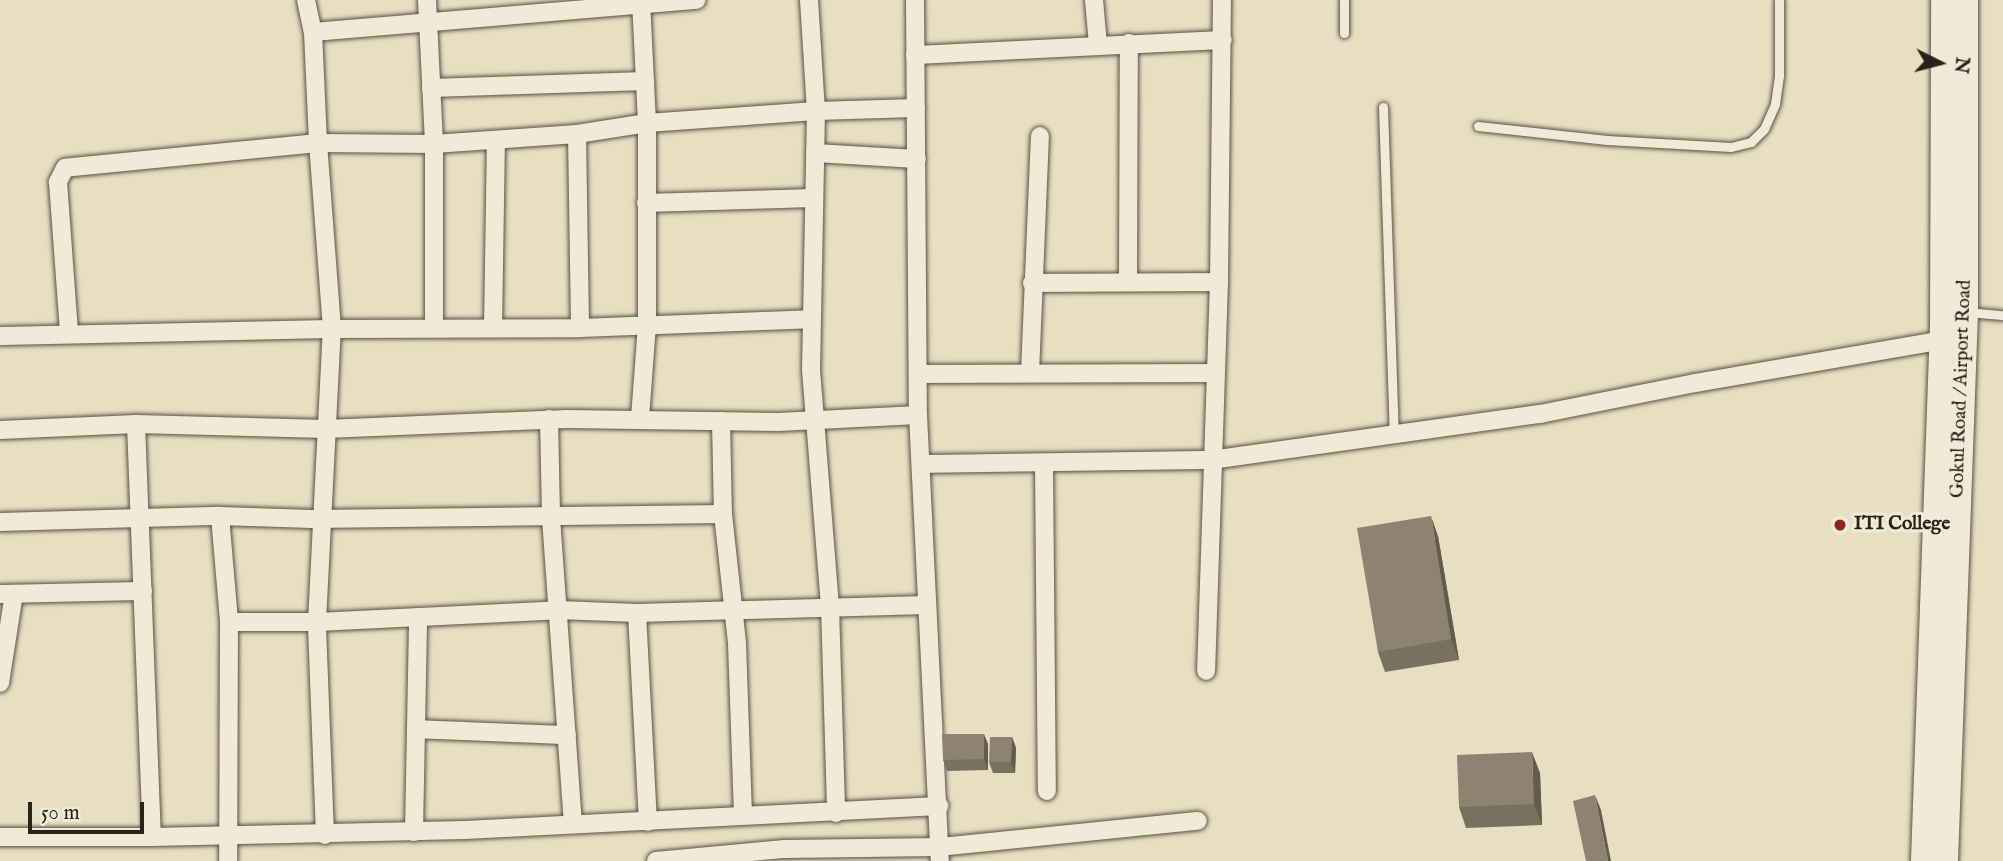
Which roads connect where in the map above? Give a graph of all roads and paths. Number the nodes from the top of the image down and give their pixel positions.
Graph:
1 (306, 0) edge
2 (427, 0) edge
3 (697, 0) edge
4 (809, 0) edge
5 (915, 0) edge
6 (1094, 0) edge
7 (1222, 0) edge
8 (1344, 0) edge
9 (1779, 0) edge
10 (1943, 0) edge
11 (1966, 0) edge
12 (642, 2) edge
13 (427, 21) junction
14 (313, 32) junction
15 (1344, 33) dead end
16 (1223, 40) junction
17 (1129, 43) junction
18 (1098, 45) junction
19 (915, 55) junction
20 (645, 82) junction
21 (431, 88) junction
22 (1383, 107) dead end
23 (916, 108) junction
24 (817, 111) junction
25 (647, 123) junction
26 (1478, 126) dead end
27 (577, 134) junction
28 (1040, 136) dead end
29 (496, 140) junction
30 (318, 143) junction
31 (434, 144) junction
32 (815, 153) junction
33 (917, 159) junction
34 (813, 198) junction
35 (646, 203) junction
36 (1128, 282) junction
37 (1219, 282) junction
38 (1032, 283) junction
39 (1966, 312) junction
40 (2003, 315) edge
41 (810, 319) junction
42 (647, 325) junction
43 (434, 328) junction
44 (492, 328) junction
45 (580, 328) junction
46 (332, 329) junction
47 (69, 332) junction
48 (0, 335) edge
49 (1953, 339) junction
50 (1030, 373) junction
51 (1215, 373) junction
52 (918, 374) junction
53 (918, 415) junction
54 (640, 418) junction
55 (549, 419) junction
56 (814, 420) junction
57 (721, 421) junction
58 (136, 424) junction
59 (326, 429) junction
60 (0, 430) edge
61 (1394, 435) junction
62 (1211, 460) junction
63 (921, 464) junction
64 (1044, 464) junction
65 (723, 514) junction
66 (220, 516) junction
67 (139, 517) junction
68 (551, 518) junction
69 (322, 519) junction
70 (0, 522) edge
71 (143, 592) junction
72 (7, 594) edge
73 (830, 606) junction
74 (926, 606) junction
75 (734, 608) junction
76 (559, 610) junction
77 (637, 613) junction
78 (418, 617) junction
79 (229, 622) junction
80 (317, 622) junction
81 (1206, 671) dead end
82 (0, 683) edge
83 (416, 729) junction
84 (567, 736) junction
85 (1047, 792) dead end
86 (939, 806) junction
87 (836, 813) junction
88 (743, 815) junction
89 (648, 821) junction
90 (1198, 821) dead end
91 (573, 824) junction
92 (414, 832) junction
93 (325, 835) junction
94 (226, 836) junction
95 (0, 837) edge
96 (152, 837) junction
97 (940, 854) edge
98 (228, 861) edge
99 (656, 861) edge
100 (1923, 861) edge
101 (1946, 861) edge

1 - 14 street
2 - 13 street
3 - 12 street
4 - 24 street
5 - 19 street
6 - 18 street
7 - 16 street
8 - 15 lane
9 - 26 lane
10 - 49 main road, Gokul Road / Airport Road
11 - 39 main road, Gokul Road / Airport Road
12 - 13 street
12 - 20 street
13 - 14 street
13 - 21 street
14 - 30 street
16 - 17 street
16 - 37 street
17 - 18 street
17 - 36 street
18 - 19 street
19 - 23 street
20 - 21 street
20 - 25 street
21 - 31 street
22 - 61 lane
23 - 24 street
23 - 33 street
24 - 25 street
24 - 32 street
25 - 27 street
25 - 35 street
27 - 29 street
27 - 45 street
28 - 38 street
29 - 31 street
29 - 44 street
30 - 31 street
30 - 46 street
30 - 47 street
31 - 43 street
32 - 33 street
32 - 34 street
33 - 52 street
34 - 35 street
34 - 41 street
35 - 42 street
36 - 37 street
36 - 38 street
37 - 51 street
38 - 50 street
39 - 40 lane
39 - 49 main road, Gokul Road / Airport Road
41 - 42 street
41 - 56 street
42 - 45 street
42 - 54 street
43 - 44 street
43 - 46 street
44 - 45 street
46 - 47 street
46 - 59 street
47 - 48 street
49 - 61 street
49 - 100 main road, Gokul Road / Airport Road
49 - 101 main road, Gokul Road / Airport Road
50 - 51 street
50 - 52 street
51 - 62 street
52 - 53 street
53 - 56 street
53 - 63 street
54 - 55 street
54 - 57 street
55 - 59 street
55 - 68 street
56 - 57 street
56 - 73 street
57 - 65 street
58 - 59 street
58 - 60 street
58 - 67 street
59 - 69 street
61 - 62 street
62 - 64 street
62 - 81 street
63 - 64 street
63 - 74 street
64 - 85 street
65 - 68 street
65 - 75 street
66 - 67 street
66 - 69 street
66 - 79 street
67 - 70 street
67 - 71 street
68 - 69 street
68 - 76 street
69 - 80 street
71 - 72 street
71 - 96 street
72 - 82 street
73 - 74 street
73 - 75 street
73 - 87 street
74 - 86 street
75 - 77 street
75 - 88 street
76 - 77 street
76 - 78 street
76 - 84 street
77 - 89 street
78 - 80 street
78 - 83 street
79 - 80 street
79 - 94 street
80 - 93 street
83 - 84 street
83 - 92 street
84 - 91 street
86 - 87 street
86 - 97 street
87 - 88 street
88 - 89 street
89 - 91 street
90 - 97 street
91 - 92 street
92 - 93 street
93 - 94 street
94 - 96 street
94 - 98 street
95 - 96 street
97 - 99 street

